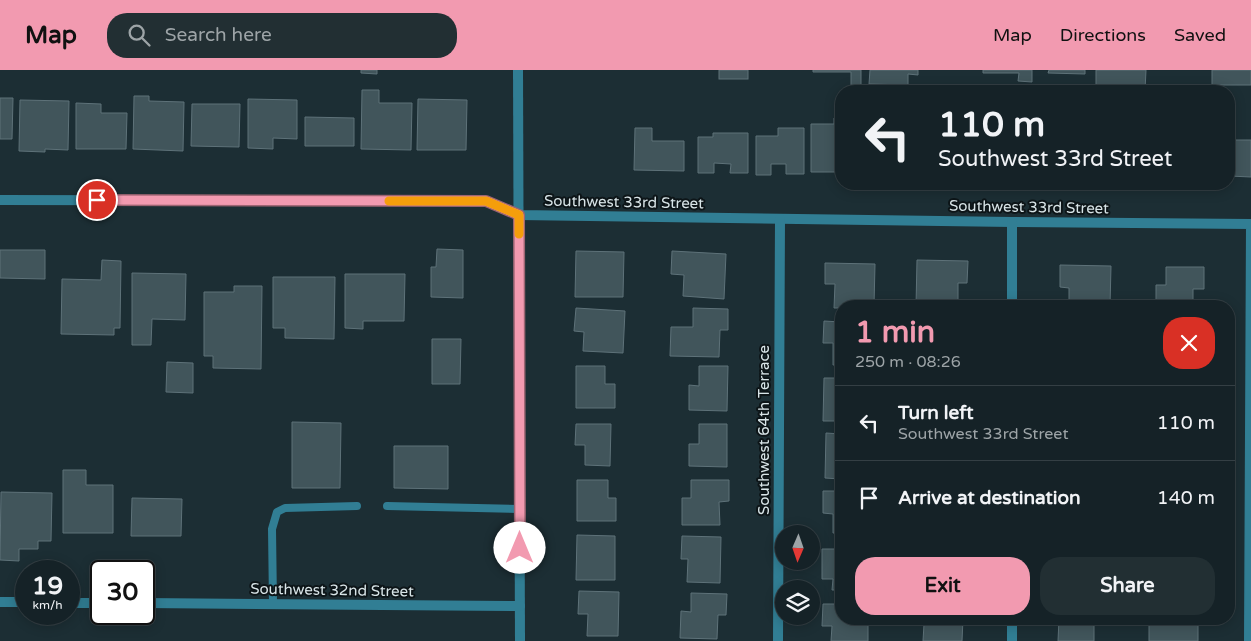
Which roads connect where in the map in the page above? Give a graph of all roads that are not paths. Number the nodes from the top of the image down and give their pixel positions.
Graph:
1 (518, 70) edge
2 (0, 200) edge
3 (519, 215) junction
4 (780, 219) junction
5 (1012, 222) junction
6 (1251, 224) edge
7 (1012, 300) edge
8 (357, 506) dead end
9 (387, 506) dead end
10 (519, 509) junction
11 (0, 602) edge
12 (15, 602) edge
13 (155, 603) edge
14 (273, 604) junction
15 (520, 606) junction
16 (1012, 625) edge
17 (520, 641) edge
18 (778, 641) edge
19 (1012, 641) edge
20 (1249, 641) edge

1 - 3 street
2 - 3 street, Southwest 33rd Street
3 - 4 street, Southwest 33rd Street
3 - 10 street
4 - 5 street, Southwest 33rd Street
4 - 18 street, Southwest 64th Terrace
5 - 6 street, Southwest 33rd Street
5 - 7 street
6 - 20 street
8 - 14 lane
9 - 10 lane
10 - 15 street
11 - 12 street
13 - 14 street, Southwest 32nd Street
14 - 15 street, Southwest 32nd Street
15 - 17 street
16 - 19 street

